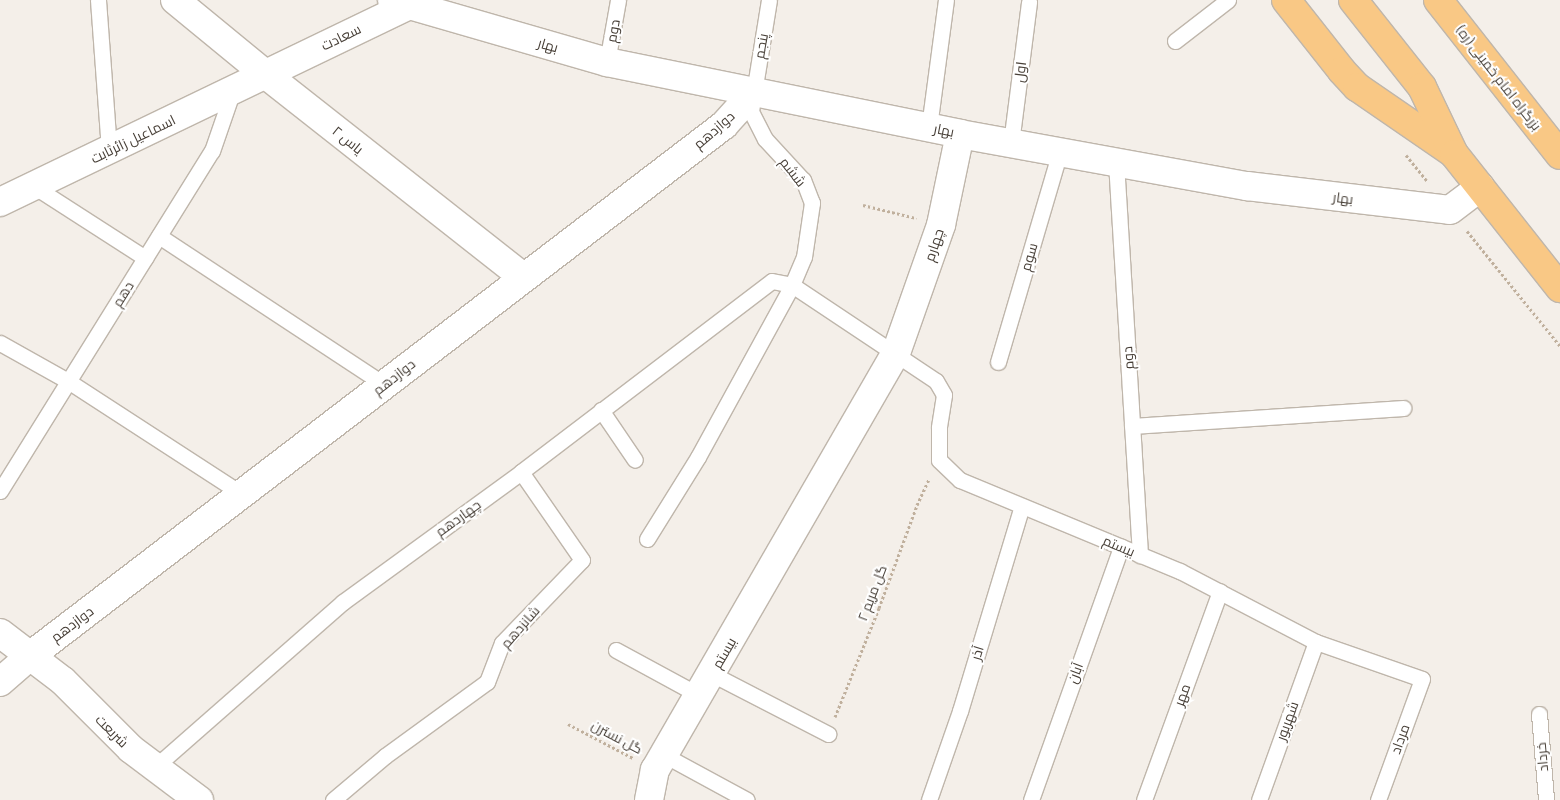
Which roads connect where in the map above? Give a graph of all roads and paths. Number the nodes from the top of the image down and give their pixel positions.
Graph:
1 (98, 0) edge
2 (175, 0) edge
3 (618, 0) edge
4 (768, 0) edge
5 (946, 0) edge
6 (1228, 0) edge
7 (1286, 0) edge
8 (1354, 0) edge
9 (1438, 0) edge
10 (407, 1) edge
11 (1029, 2) dead end
12 (1174, 41) dead end
13 (607, 62) junction
14 (265, 74) junction
15 (233, 90) junction
16 (752, 93) junction
17 (929, 127) junction
18 (960, 134) junction
19 (1011, 143) junction
20 (1400, 148) dead end
21 (109, 151) junction
22 (1060, 152) junction
23 (1454, 154) junction
24 (1560, 155) edge
25 (1116, 162) junction
26 (34, 187) junction
27 (1480, 187) junction
28 (0, 202) edge
29 (863, 205) dead end
30 (1450, 210) junction
31 (941, 225) junction
32 (159, 236) junction
33 (145, 258) junction
34 (523, 277) junction
35 (792, 286) junction
36 (1560, 288) edge
37 (0, 344) edge
38 (1560, 346) edge
39 (896, 353) junction
40 (998, 362) dead end
41 (68, 382) junction
42 (385, 385) junction
43 (1403, 408) dead end
44 (601, 410) junction
45 (1132, 426) junction
46 (635, 460) dead end
47 (939, 460) junction
48 (521, 472) junction
49 (0, 491) edge
50 (242, 494) junction
51 (1022, 506) junction
52 (647, 539) dead end
53 (1121, 547) junction
54 (1140, 555) junction
55 (1220, 591) junction
56 (0, 632) edge
57 (1316, 642) junction
58 (616, 650) dead end
59 (30, 656) junction
60 (1422, 679) joint
61 (0, 682) edge
62 (706, 685) junction
63 (1539, 714) dead end
64 (568, 724) dead end
65 (828, 734) joint
66 (660, 763) junction
67 (155, 768) junction
68 (199, 800) edge
69 (333, 800) edge
70 (648, 800) edge
71 (747, 800) edge
72 (929, 800) edge
73 (1031, 800) edge
74 (1144, 800) edge
75 (1259, 800) edge
76 (1378, 800) edge
77 (1546, 800) edge

1 - 21 lane
2 - 14 street, یاس ۲
3 - 13 lane, دوم
4 - 16 lane, پنجم
5 - 17 lane
6 - 12 lane
7 - 23 highway
8 - 23 highway
9 - 24 highway, بزرگراه امام خمینی (ره)
10 - 13 street, بهار
10 - 14 street, سعادت
11 - 19 lane, اول
13 - 16 street, بهار
14 - 15 street, اسماعیل زائرثابت
14 - 34 street, یاس ۲
15 - 21 street, اسماعیل زائرثابت
15 - 32 lane, دهم
16 - 17 street, بهار
16 - 34 street, دوازدهم
16 - 35 lane, ششم
17 - 18 street, بهار
18 - 19 street, بهار
18 - 31 street, چهارم
19 - 22 street, بهار
20 - 30 path
21 - 26 street, اسماعیل زائرثابت
22 - 25 street, بهار
22 - 40 lane, سوم
23 - 27 highway
25 - 30 street, بهار
25 - 45 lane, دوم
26 - 28 street, اسماعیل زائرثابت
26 - 33 lane
27 - 30 street
27 - 36 highway
29 - 31 path
30 - 38 path
31 - 39 street, چهارم
32 - 33 lane, دهم
32 - 42 lane
33 - 41 lane, دهم
34 - 42 street, دوازدهم
35 - 39 lane
35 - 44 lane, چهاردهم
35 - 52 lane, ششم
37 - 41 lane
39 - 47 lane
39 - 62 street, بیستم
41 - 49 lane, دهم
41 - 50 lane
42 - 50 street, دوازدهم
43 - 45 lane
44 - 46 lane
44 - 48 lane, چهاردهم
45 - 54 lane, دوم
47 - 51 lane, بیستم
47 - 65 path, گل مریم ۲
48 - 67 lane, چهاردهم
48 - 69 lane, شانزدهم
50 - 59 street, دوازدهم
51 - 53 lane, بیستم
51 - 72 lane, آذر
53 - 54 lane, بیستم
53 - 73 lane, آبان
54 - 55 lane, بیستم
55 - 57 lane, بیستم
55 - 74 lane, مهر
56 - 59 street, شریعت
57 - 60 lane, بیستم
57 - 75 lane, شهریور
58 - 62 lane
59 - 61 street, دوازدهم
59 - 67 street, شریعت
60 - 76 lane, مرداد
62 - 65 lane
62 - 66 street, بیستم
63 - 77 lane, خرداد
64 - 66 path, گل نسترن
66 - 70 street, بیستم
66 - 71 lane
67 - 68 street, شریعت

